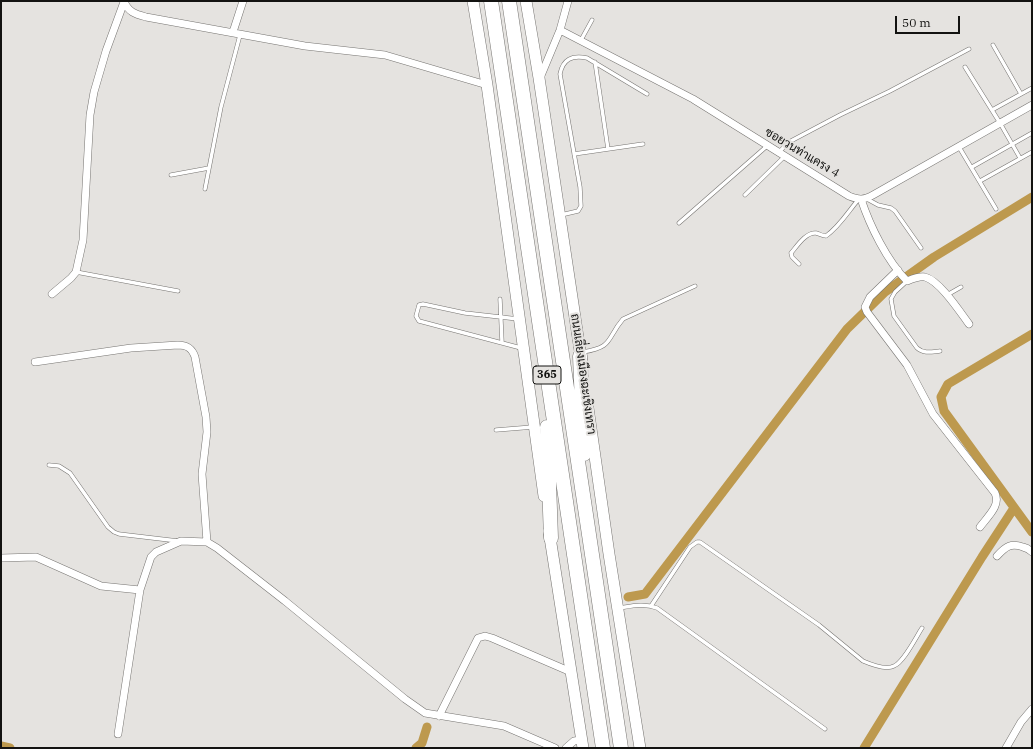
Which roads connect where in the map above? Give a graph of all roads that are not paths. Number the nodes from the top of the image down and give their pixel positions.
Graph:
1 (124, 1) edge
2 (243, 1) edge
3 (473, 1) edge
4 (491, 1) edge
5 (508, 1) edge
6 (526, 1) edge
7 (568, 1) edge
8 (592, 20) dead end
9 (560, 30) junction
10 (237, 33) junction
11 (581, 41) junction
12 (993, 45) dead end
13 (969, 49) dead end
14 (595, 62) junction
15 (965, 67) dead end
16 (540, 78) junction
17 (487, 85) junction
18 (1032, 88) edge
19 (647, 94) dead end
20 (1021, 94) junction
21 (1032, 105) edge
22 (992, 110) junction
23 (1000, 123) junction
24 (1032, 133) edge
25 (643, 144) dead end
26 (1012, 144) junction
27 (767, 146) junction
28 (959, 146) junction
29 (608, 149) junction
30 (1032, 152) edge
31 (574, 154) junction
32 (782, 154) junction
33 (1020, 158) junction
34 (972, 167) junction
35 (209, 168) junction
36 (172, 175) dead end
37 (980, 181) junction
38 (205, 189) dead end
39 (745, 195) dead end
40 (862, 199) junction
41 (996, 209) dead end
42 (560, 215) junction
43 (679, 223) dead end
44 (921, 248) dead end
45 (800, 264) dead end
46 (898, 270) junction
47 (76, 272) junction
48 (907, 281) junction
49 (695, 286) dead end
50 (961, 287) dead end
51 (178, 291) dead end
52 (52, 294) dead end
53 (947, 295) junction
54 (500, 299) dead end
55 (502, 317) junction
56 (520, 319) junction
57 (970, 324) dead end
58 (502, 342) junction
59 (523, 348) junction
60 (940, 351) dead end
61 (580, 355) junction
62 (35, 362) dead end
63 (545, 362) junction
64 (534, 427) junction
65 (496, 430) dead end
66 (49, 465) dead end
67 (587, 526) junction
68 (980, 527) dead end
69 (550, 538) junction
70 (182, 541) junction
71 (207, 542) junction
72 (1032, 552) edge
73 (997, 556) dead end
74 (1, 558) edge
75 (140, 590) junction
76 (651, 606) junction
77 (618, 608) junction
78 (922, 628) dead end
79 (571, 672) junction
80 (1032, 709) edge
81 (439, 716) junction
82 (825, 729) dead end
83 (118, 734) dead end
84 (582, 744) edge
85 (556, 748) edge
86 (566, 748) edge
87 (603, 748) edge
88 (620, 748) edge
89 (640, 748) edge
90 (1006, 748) edge

1 - 10 street
1 - 47 street
2 - 10 street
3 - 17 main road, 365
4 - 63 highway, 365
5 - 67 highway, ถนนเลี่ยงเมืองฉะเชิงเทรา / 365
6 - 16 main road, ถนนเลี่ยงเมืองฉะเชิงเทรา
7 - 9 street
8 - 11 lane
9 - 11 street, ซอยวนท่าแครง 4
9 - 16 street
10 - 17 street
10 - 35 lane
11 - 27 street, ซอยวนท่าแครง 4
12 - 20 lane
13 - 32 lane
14 - 19 lane
14 - 29 lane
14 - 31 lane
15 - 22 lane
16 - 42 main road, ถนนเลี่ยงเมืองฉะเชิงเทรา
17 - 56 main road, 365
18 - 20 lane
20 - 22 lane
21 - 23 street
22 - 23 lane
23 - 26 lane
23 - 28 street
24 - 26 lane
25 - 29 lane
26 - 33 lane
26 - 34 lane
27 - 32 street, ซอยวนท่าแครง 4
27 - 43 lane
28 - 34 lane
28 - 40 street
29 - 31 lane
30 - 33 lane
31 - 42 lane
32 - 39 lane
32 - 40 street, ซอยวนท่าแครง 4
33 - 37 lane
34 - 37 lane
35 - 36 lane
35 - 38 lane
37 - 41 lane
40 - 44 lane
40 - 45 lane
40 - 46 street
42 - 61 main road, ถนนเลี่ยงเมืองฉะเชิงเทรา
46 - 48 street
46 - 68 street
47 - 51 lane
47 - 52 street
48 - 53 street
48 - 60 lane
49 - 61 lane
50 - 53 lane
53 - 57 street
54 - 55 lane
55 - 56 lane
55 - 58 lane
55 - 58 lane
56 - 59 main road, 365
58 - 59 lane
59 - 64 main road, 365
61 - 67 highway
61 - 77 main road, ถนนเลี่ยงเมืองฉะเชิงเทรา
62 - 71 street
63 - 69 highway
63 - 87 highway, 365
64 - 65 lane
64 - 69 main road, 365
66 - 70 lane
67 - 88 highway, ถนนเลี่ยงเมืองฉะเชิงเทรา / 365
69 - 79 main road, 365
70 - 71 street
70 - 75 street
71 - 81 street
72 - 73 street
74 - 75 street
75 - 83 street
76 - 77 lane
76 - 78 lane
76 - 82 lane
77 - 89 main road, ถนนเลี่ยงเมืองฉะเชิงเทรา
79 - 81 street
79 - 84 main road, 365
80 - 90 street
81 - 85 street
84 - 86 street

